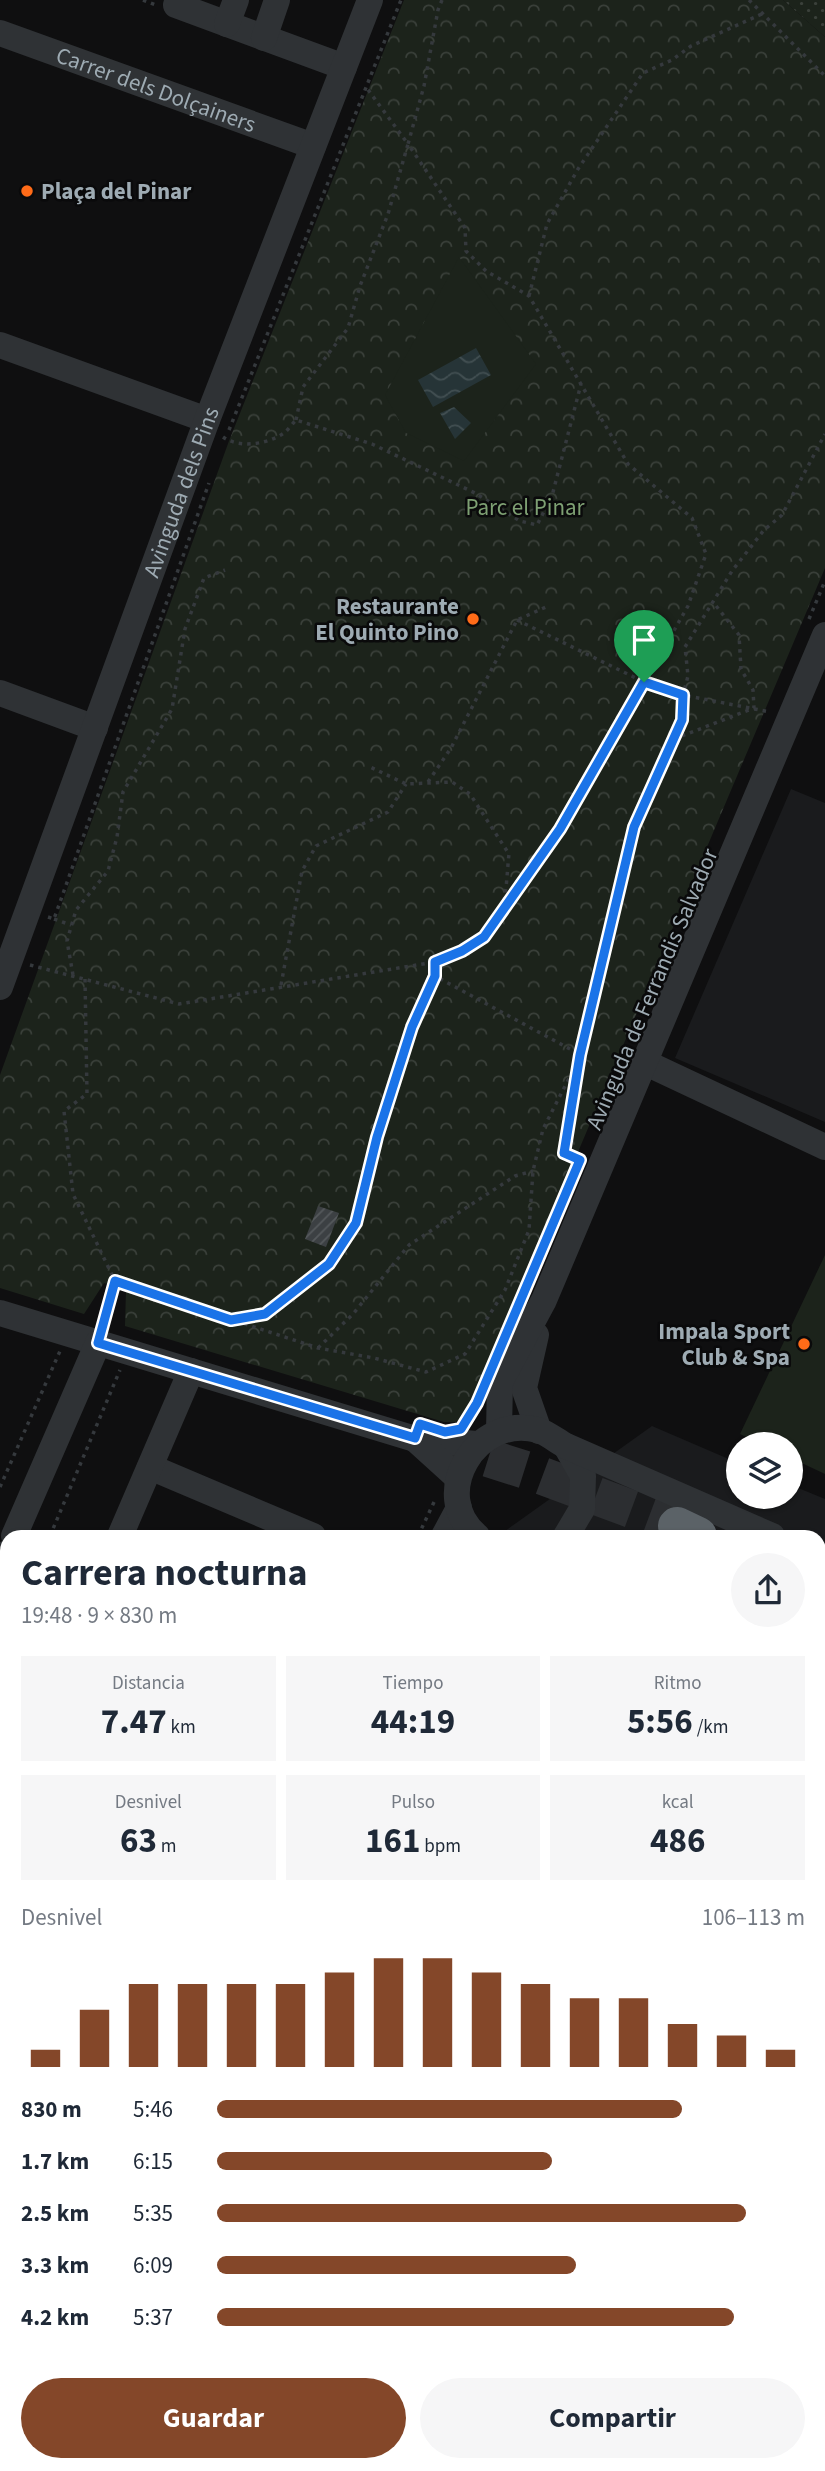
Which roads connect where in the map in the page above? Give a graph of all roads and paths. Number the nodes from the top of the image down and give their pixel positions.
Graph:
1 (277, 0) edge
2 (370, 0) edge
3 (401, 0) edge
4 (442, 0) edge
5 (749, 0) edge
6 (176, 5) dead end
7 (231, 12) edge
8 (764, 13) junction
9 (0, 33) edge
10 (264, 38) junction
11 (344, 67) junction
12 (825, 76) edge
13 (366, 87) junction
14 (408, 144) junction
15 (313, 146) junction
16 (528, 296) junction
17 (0, 345) edge
18 (581, 384) junction
19 (296, 420) junction
20 (216, 430) junction
21 (825, 434) edge
22 (211, 478) dead end
23 (225, 570) dead end
24 (825, 581) edge
25 (713, 602) junction
26 (546, 607) dead end
27 (517, 620) junction
28 (815, 631) edge
29 (644, 682) junction
30 (0, 693) edge
31 (683, 695) junction
32 (754, 708) junction
33 (777, 713) junction
34 (95, 728) junction
35 (674, 739) junction
36 (368, 766) dead end
37 (428, 782) junction
38 (406, 785) junction
39 (502, 909) junction
40 (28, 910) junction
41 (54, 919) junction
42 (71, 925) junction
43 (8, 950) edge
44 (435, 962) junction
45 (73, 976) junction
46 (435, 976) junction
47 (85, 979) junction
48 (280, 986) junction
49 (0, 987) edge
50 (580, 1055) junction
51 (644, 1062) junction
52 (825, 1147) edge
53 (600, 1168) junction
54 (533, 1171) junction
55 (115, 1281) junction
56 (544, 1300) junction
57 (0, 1313) edge
58 (231, 1320) junction
59 (68, 1334) junction
60 (98, 1343) junction
61 (318, 1348) junction
62 (128, 1352) junction
63 (191, 1371) junction
64 (477, 1403) dead end
65 (539, 1431) junction
66 (479, 1435) junction
67 (415, 1438) junction
68 (566, 1447) junction
69 (150, 1467) junction
70 (621, 1471) junction
71 (583, 1476) junction
72 (447, 1484) junction
73 (0, 1487) edge
74 (458, 1508) junction
75 (17, 1530) edge
76 (53, 1530) edge
77 (123, 1530) edge
78 (299, 1530) edge
79 (421, 1530) edge
80 (447, 1530) edge
81 (469, 1530) edge
82 (570, 1530) edge
83 (758, 1530) edge

1 - 10 street
2 - 11 street, Avinguda dels Pins
3 - 13 path
4 - 14 path
5 - 8 path
6 - 7 street
7 - 10 street
8 - 12 path
8 - 16 path
9 - 15 street, Carrer dels Dolçainers
10 - 11 street
11 - 13 path
11 - 15 street, Avinguda dels Pins
13 - 14 path
13 - 20 path
14 - 16 path
14 - 19 path
15 - 20 street, Avinguda dels Pins
16 - 18 path
17 - 20 street
18 - 19 path
18 - 29 path
19 - 20 path
20 - 34 street, Avinguda dels Pins
21 - 25 path
22 - 41 path
23 - 42 path
24 - 28 path
25 - 31 path
25 - 32 path
26 - 27 path
27 - 29 path
27 - 37 path
28 - 33 street, Avinguda de Ferrandis Salvador
29 - 31 path
29 - 39 path
30 - 34 street
31 - 32 path
31 - 35 path
32 - 33 path
32 - 35 path
33 - 51 street, Avinguda de Ferrandis Salvador
34 - 40 street, Avinguda dels Pins
35 - 50 path
36 - 38 path
37 - 38 path
37 - 39 path
38 - 48 path
39 - 44 path
40 - 41 path
40 - 43 street, Avinguda dels Pins
41 - 42 path
42 - 45 path
43 - 45 path
43 - 49 street, Avinguda dels Pins
44 - 46 path
44 - 48 path
45 - 47 path
46 - 50 path
46 - 58 path
47 - 48 path
47 - 55 path
50 - 53 path
50 - 54 path
51 - 52 street
51 - 53 street, Avinguda de Ferrandis Salvador
53 - 56 street, Avinguda de Ferrandis Salvador
54 - 61 path
54 - 61 path
55 - 58 path
55 - 60 path
56 - 65 street, Avinguda de Ferrandis Salvador
56 - 66 street, Avinguda de Ferrandis Salvador
57 - 59 street
58 - 61 path
59 - 60 street
59 - 73 path
60 - 62 street
60 - 75 street
62 - 63 street
62 - 76 path
63 - 67 street
63 - 69 street
64 - 66 path
65 - 66 street
65 - 68 street
66 - 67 street
66 - 72 street
67 - 72 street
68 - 70 street
68 - 71 street
69 - 77 street
69 - 78 street
70 - 71 street
70 - 83 street
71 - 82 street
72 - 74 street
72 - 79 path
74 - 80 street
74 - 81 street

